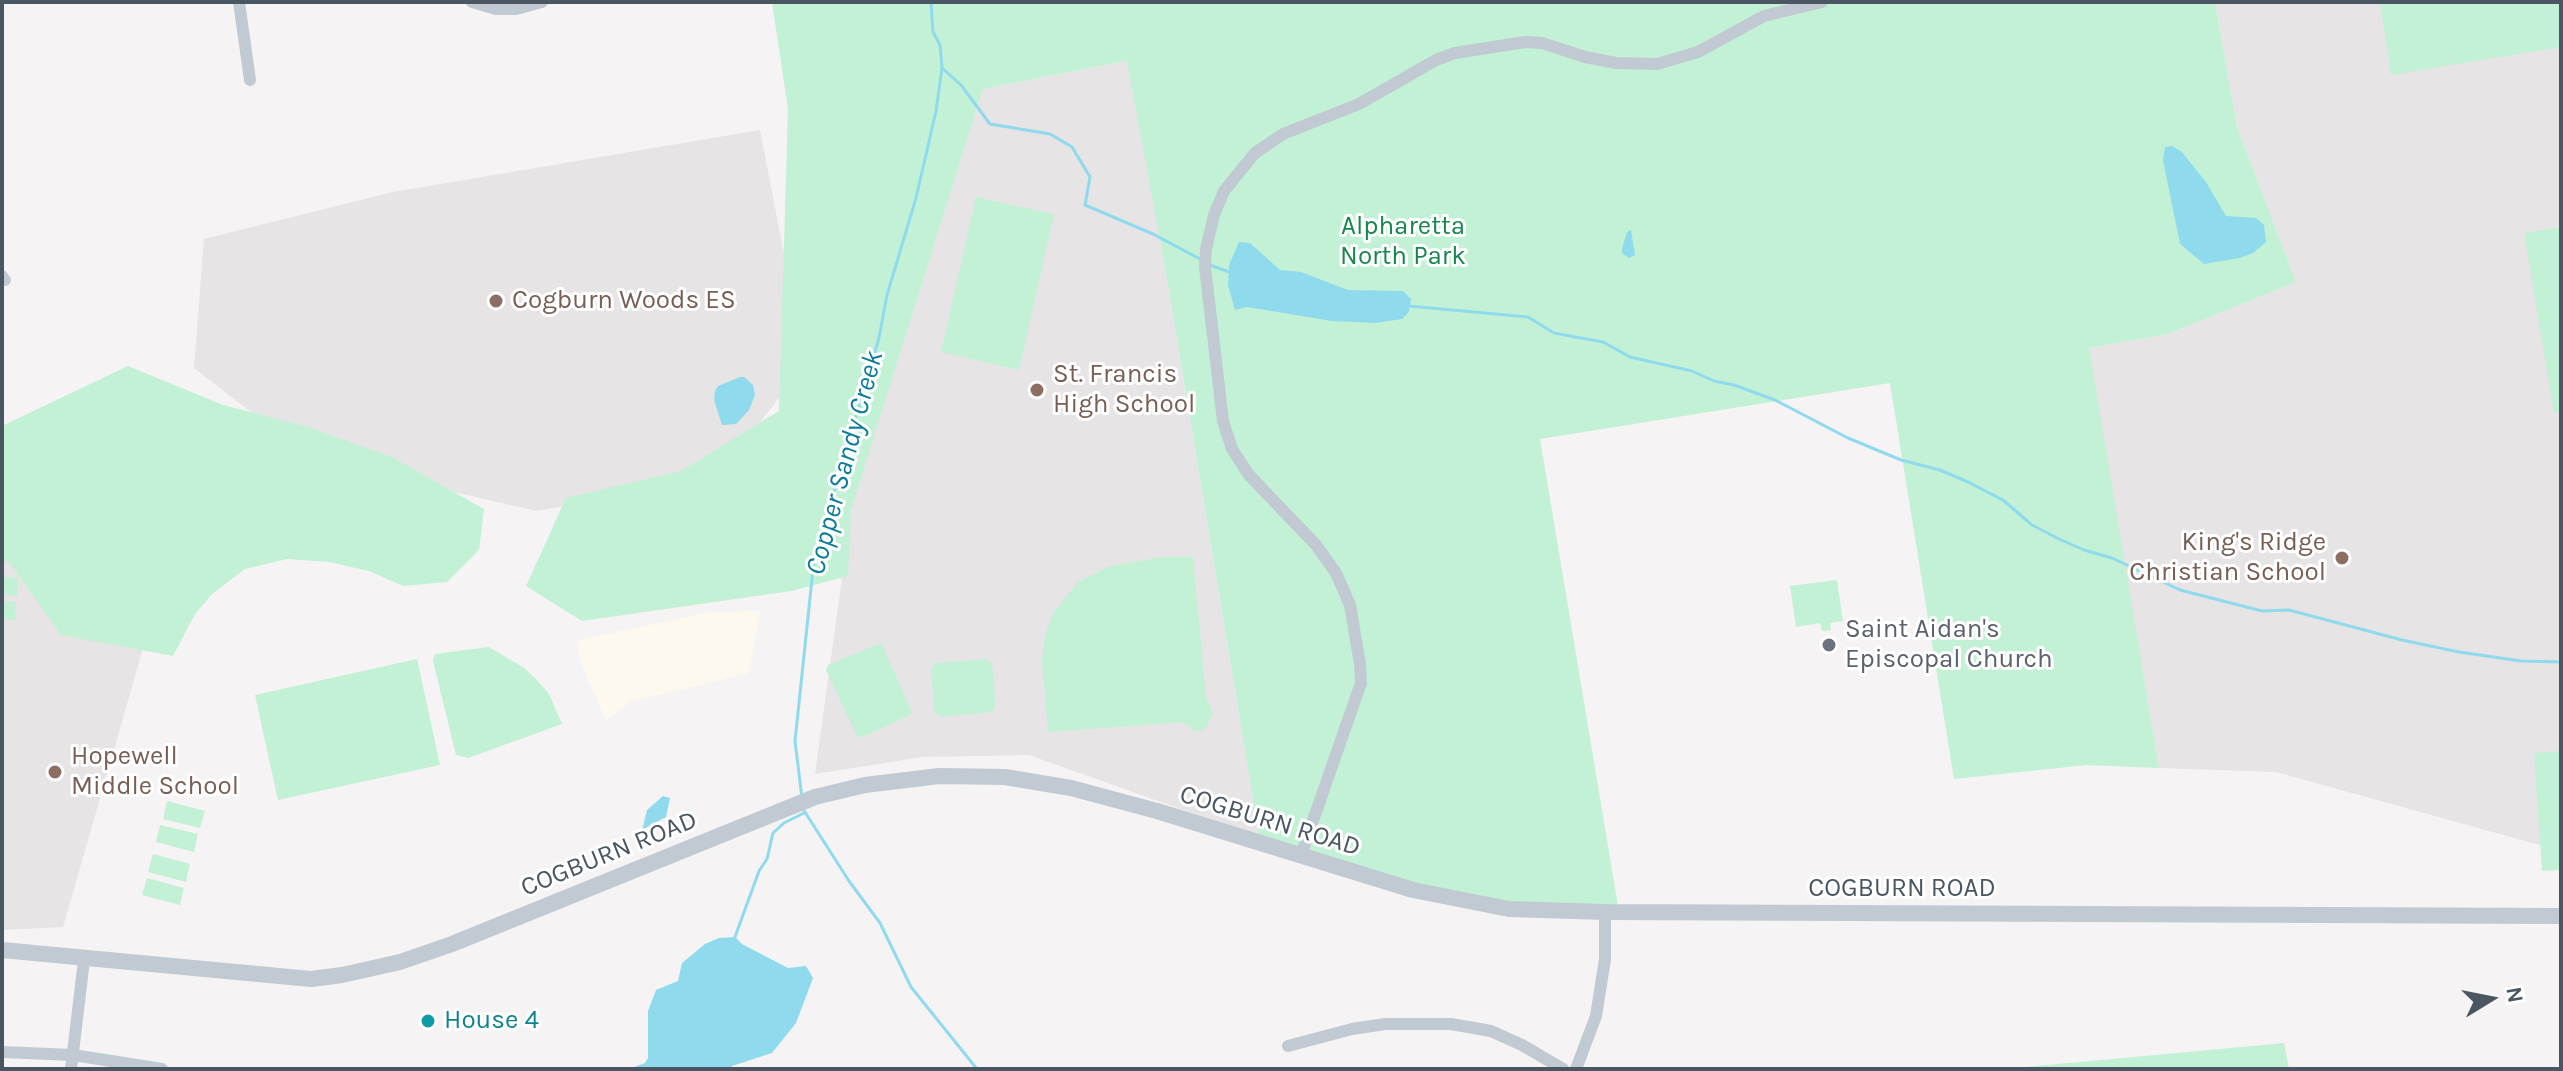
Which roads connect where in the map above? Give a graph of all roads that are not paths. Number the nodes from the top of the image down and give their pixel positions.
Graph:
1 (239, 2) edge
2 (472, 2) edge
3 (542, 2) edge
4 (1822, 2) edge
5 (250, 80) dead end
6 (1301, 855) junction
7 (1605, 912) junction
8 (2561, 916) edge
9 (2, 950) edge
10 (84, 960) junction
11 (1288, 1046) dead end
12 (2, 1052) edge
13 (72, 1062) edge
14 (162, 1069) edge
15 (1563, 1069) edge
16 (1576, 1069) edge

1 - 5 street
2 - 3 street
4 - 6 street
6 - 7 street, COGBURN ROAD
6 - 10 street, COGBURN ROAD
7 - 8 street, COGBURN ROAD
7 - 16 street
9 - 10 street, COGBURN ROAD
10 - 13 street
11 - 15 street
12 - 13 street
13 - 14 street

